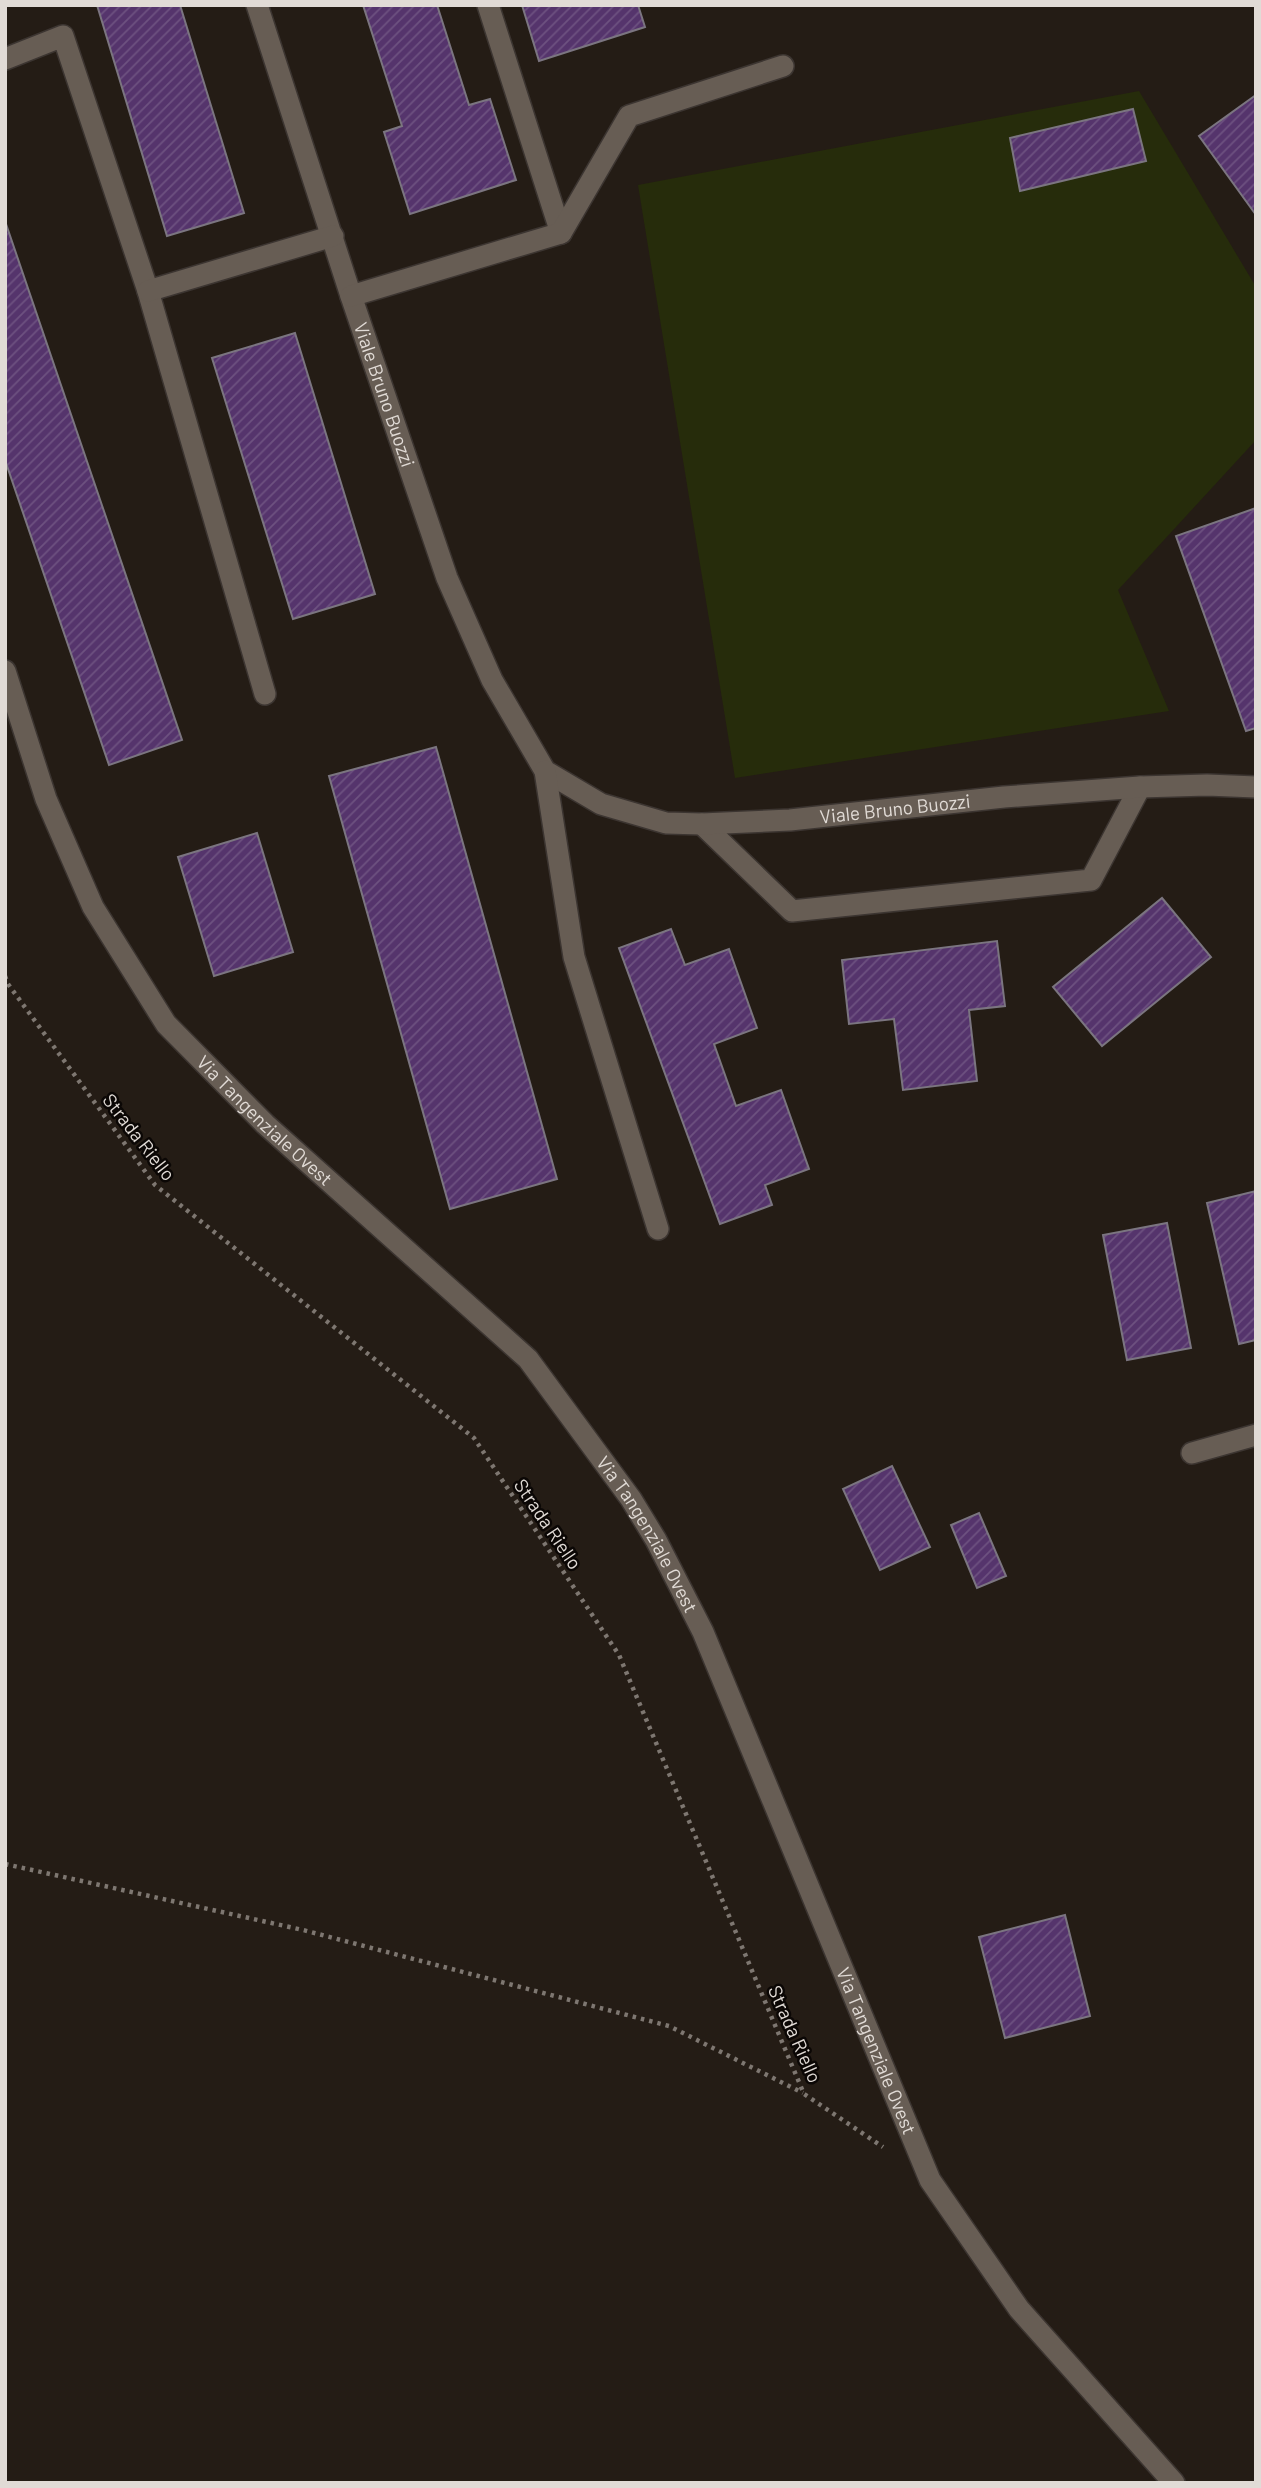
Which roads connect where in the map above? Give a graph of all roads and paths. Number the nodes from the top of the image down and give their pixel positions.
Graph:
1 (257, 5) edge
2 (488, 5) edge
3 (5, 59) edge
4 (783, 66) dead end
5 (561, 233) junction
6 (333, 236) junction
7 (148, 291) junction
8 (351, 296) junction
9 (5, 671) edge
10 (265, 694) dead end
11 (545, 771) junction
12 (1140, 787) junction
13 (1256, 787) edge
14 (702, 824) junction
15 (5, 976) edge
16 (658, 1229) dead end
17 (1256, 1435) edge
18 (1192, 1453) dead end
19 (5, 1864) edge
20 (804, 2094) junction
21 (884, 2148) dead end
22 (1174, 2483) edge

1 - 6 street, Viale Bruno Buozzi
2 - 5 street
3 - 7 street
4 - 5 street
5 - 8 street
6 - 7 street
6 - 8 street, Viale Bruno Buozzi
7 - 10 street
8 - 11 street, Viale Bruno Buozzi
9 - 22 street, Via Tangenziale Ovest
11 - 14 street, Viale Bruno Buozzi
11 - 16 street, Viale Bruno Buozzi
12 - 13 street, Viale Bruno Buozzi
12 - 14 street, Viale Bruno Buozzi
12 - 14 street
15 - 20 path, Strada Riello
17 - 18 street
19 - 20 path
20 - 21 path, Strada Riello

